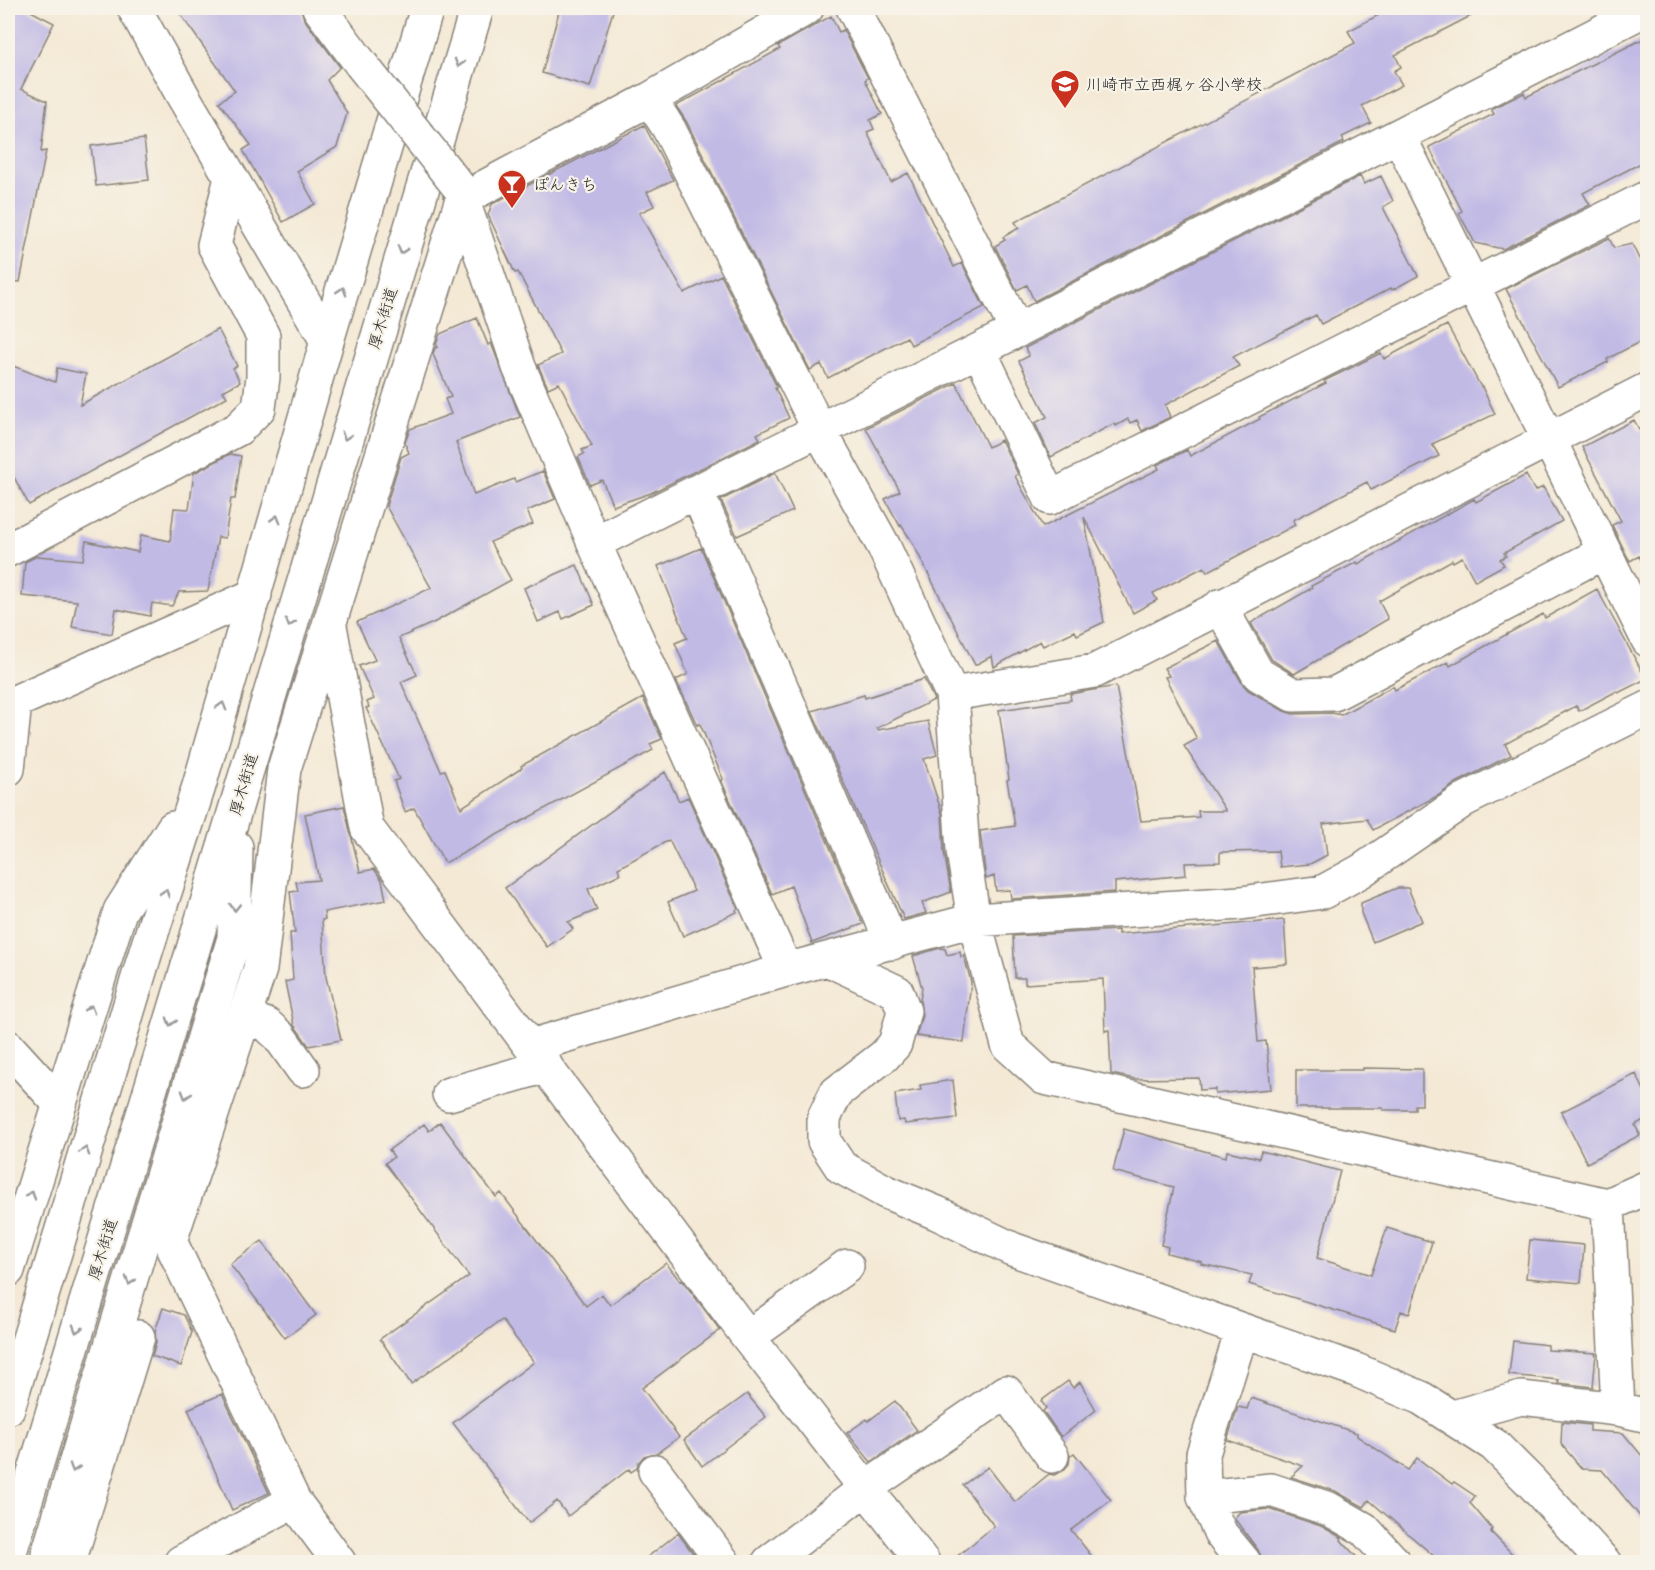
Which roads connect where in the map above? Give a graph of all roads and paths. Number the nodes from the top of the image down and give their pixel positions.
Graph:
1 (134, 8) edge
2 (319, 8) edge
3 (427, 8) edge
4 (477, 8) edge
5 (807, 8) edge
6 (853, 8) edge
7 (1647, 8) edge
8 (650, 99) junction
9 (1399, 136) junction
10 (231, 178) junction
11 (460, 193) junction
12 (1647, 197) edge
13 (1473, 286) junction
14 (1017, 331) junction
15 (327, 341) junction
16 (979, 350) junction
17 (1647, 389) edge
18 (820, 431) junction
19 (1548, 438) junction
20 (697, 492) junction
21 (594, 543) junction
22 (8, 550) edge
23 (1604, 552) junction
24 (255, 595) junction
25 (1220, 606) junction
26 (329, 621) junction
27 (1647, 640) edge
28 (952, 694) junction
29 (1647, 708) edge
30 (8, 769) edge
31 (199, 786) junction
32 (237, 807) junction
33 (974, 920) junction
34 (892, 943) junction
35 (830, 960) junction
36 (786, 970) junction
37 (244, 1017) junction
38 (8, 1047) edge
39 (538, 1056) junction
40 (303, 1070) dead end
41 (449, 1094) dead end
42 (60, 1104) junction
43 (1647, 1186) edge
44 (1608, 1205) junction
45 (10, 1254) edge
46 (847, 1266) dead end
47 (1242, 1331) junction
48 (138, 1337) dead end
49 (748, 1337) junction
50 (8, 1408) edge
51 (1633, 1413) edge
52 (1453, 1417) junction
53 (1052, 1456) dead end
54 (656, 1471) dead end
55 (866, 1488) junction
56 (1204, 1497) junction
57 (294, 1501) junction
58 (8, 1544) edge
59 (8, 1559) edge
60 (57, 1560) edge
61 (181, 1563) edge
62 (339, 1563) edge
63 (723, 1563) edge
64 (769, 1563) edge
65 (923, 1563) edge
66 (1244, 1563) edge
67 (1394, 1563) edge
68 (1604, 1563) edge

1 - 10 main road
2 - 11 main road, bridge
15 -> 3 main road
4 -> 32 main road, 厚木街道
5 - 8 main road
6 - 14 main road
7 - 9 main road
8 - 11 main road
8 - 18 main road
9 - 13 main road
9 - 14 main road
10 - 15 main road
10 - 22 main road
11 - 21 main road
11 - 26 main road
12 - 13 main road
13 - 16 main road
13 - 19 main road
14 - 16 main road
24 -> 15 main road
16 - 18 main road
17 - 19 main road
18 - 20 main road
18 - 28 main road
19 - 23 main road
19 - 25 main road
20 - 21 main road
20 - 34 main road
21 - 36 main road
23 - 25 main road
23 - 27 main road
24 - 30 main road
31 -> 24 main road
25 - 28 main road
26 - 37 main road
26 - 39 main road
28 - 33 main road
29 - 33 main road
42 -> 31 main road
50 -> 31 main road
32 -> 59 main road, 厚木街道, bridge
32 -> 60 main road
33 - 34 main road
33 - 44 main road
34 - 35 main road
35 - 36 main road
35 - 47 main road
36 - 39 main road
37 - 40 main road
37 - 57 main road
38 - 42 main road
39 - 41 main road
39 - 49 main road
45 -> 42 main road
43 - 44 main road
44 - 51 main road
46 - 49 main road
47 - 52 main road
47 - 56 main road
48 - 60 main road
49 - 55 main road
51 - 52 main road
52 - 68 main road
53 - 55 main road
54 - 63 main road
55 - 64 main road
55 - 65 main road
56 - 66 main road
56 - 67 main road
57 - 61 main road
57 - 62 main road
58 - 60 main road

